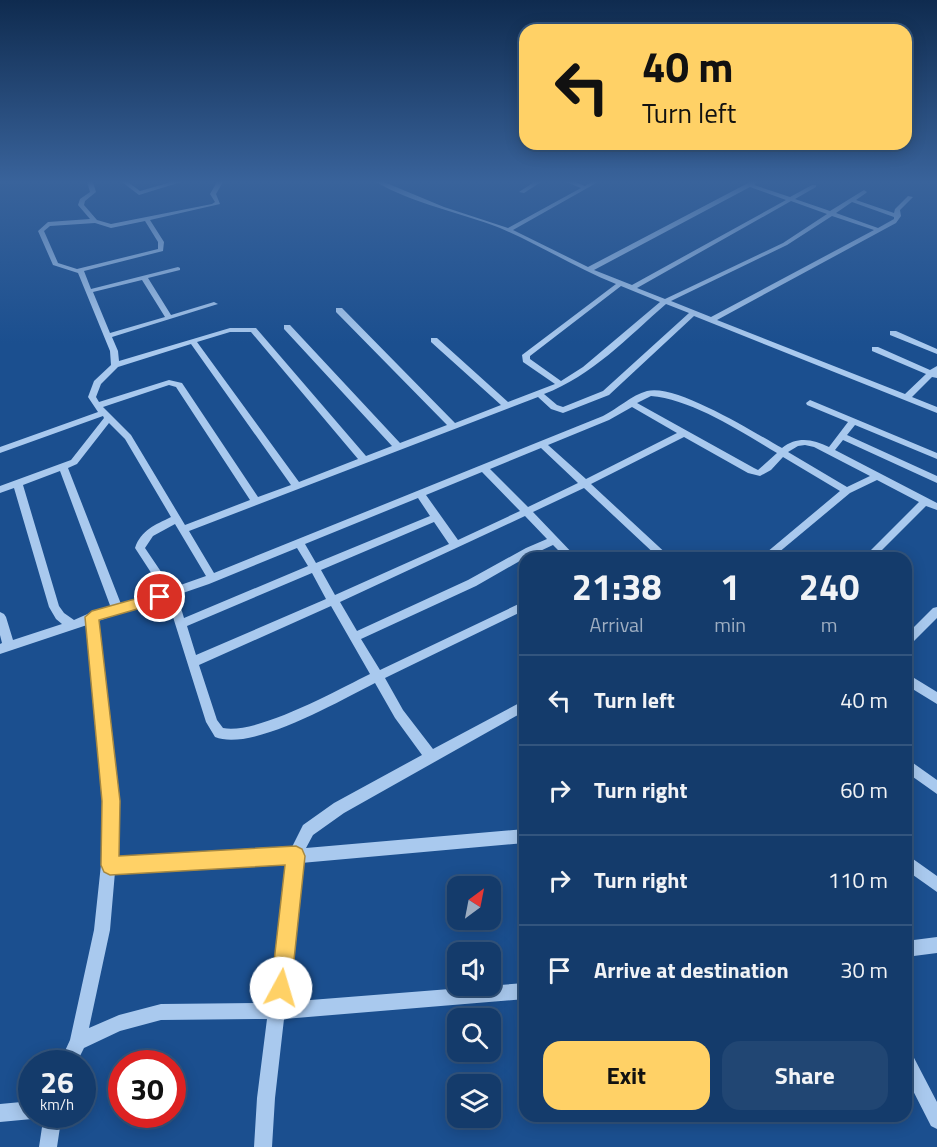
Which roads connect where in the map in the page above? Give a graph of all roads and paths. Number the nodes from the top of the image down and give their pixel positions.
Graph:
1 (44, 236) edge
2 (157, 236) edge
3 (519, 236) edge
4 (654, 236) edge
5 (727, 236) edge
6 (798, 236) edge
7 (868, 236) edge
8 (178, 269) dead end
9 (79, 270) junction
10 (588, 270) junction
11 (144, 277) junction
12 (621, 283) junction
13 (632, 288) junction
14 (90, 291) junction
15 (665, 301) junction
16 (214, 304) dead end
17 (339, 310) dead end
18 (693, 313) junction
19 (169, 318) junction
20 (711, 320) junction
21 (287, 327) dead end
22 (893, 333) dead end
23 (108, 336) junction
24 (434, 340) dead end
25 (192, 341) junction
26 (875, 349) dead end
27 (937, 352) edge
28 (115, 365) junction
29 (935, 373) edge
30 (561, 385) junction
31 (538, 393) junction
32 (906, 398) junction
33 (810, 403) dead end
34 (633, 404) junction
35 (506, 405) junction
36 (937, 410) edge
37 (103, 412) junction
38 (853, 422) junction
39 (453, 426) junction
40 (684, 433) junction
41 (841, 436) junction
42 (541, 443) junction
43 (398, 447) junction
44 (0, 450) edge
45 (830, 451) junction
46 (781, 452) junction
47 (937, 456) edge
48 (364, 460) junction
49 (483, 467) junction
50 (64, 468) junction
51 (877, 476) junction
52 (937, 480) edge
53 (18, 484) junction
54 (586, 485) junction
55 (297, 486) junction
56 (0, 490) edge
57 (847, 491) junction
58 (419, 493) junction
59 (925, 501) junction
60 (256, 502) junction
61 (937, 507) edge
62 (526, 511) junction
63 (436, 517) junction
64 (176, 519) junction
65 (182, 530) junction
66 (555, 540) junction
67 (299, 542) junction
68 (455, 544) junction
69 (528, 552) edge
70 (566, 552) edge
71 (659, 552) edge
72 (772, 552) edge
73 (874, 552) edge
74 (519, 557) edge
75 (314, 568) junction
76 (212, 578) junction
77 (171, 594) junction
78 (333, 601) junction
79 (519, 608) edge
80 (117, 609) junction
81 (937, 611) edge
82 (0, 617) edge
83 (92, 617) junction
84 (71, 624) junction
85 (181, 624) junction
86 (912, 636) edge
87 (354, 637) junction
88 (4, 648) edge
89 (193, 662) junction
90 (377, 676) junction
91 (912, 682) edge
92 (937, 699) edge
93 (519, 708) edge
94 (431, 757) junction
95 (912, 772) edge
96 (937, 788) edge
97 (519, 837) edge
98 (296, 856) junction
99 (110, 865) junction
100 (912, 866) edge
101 (937, 885) edge
102 (937, 945) edge
103 (912, 948) edge
104 (519, 991) edge
105 (278, 1011) junction
106 (78, 1042) junction
107 (74, 1050) edge
108 (912, 1072) edge
109 (18, 1111) edge
110 (0, 1113) edge
111 (937, 1120) edge
112 (50, 1128) edge
113 (48, 1147) edge
114 (262, 1147) edge

1 - 9 street
2 - 9 street
3 - 10 street
4 - 10 street
5 - 13 street
6 - 15 street
7 - 20 street
8 - 11 street
9 - 14 street
10 - 12 street
11 - 14 street
11 - 19 street
12 - 13 street
12 - 30 street
13 - 15 street
14 - 23 street
15 - 18 street
15 - 30 street
16 - 19 street
17 - 39 street
18 - 20 street
18 - 31 street
19 - 23 street
20 - 32 street
21 - 43 street
22 - 27 street
23 - 28 street
24 - 35 street
25 - 28 street
25 - 48 street
25 - 55 street
26 - 29 street
28 - 37 street
29 - 32 street
30 - 31 street
31 - 35 street
32 - 36 street
33 - 38 street
34 - 40 street
34 - 42 street
34 - 46 street
35 - 39 street
37 - 44 street
37 - 50 street
37 - 60 street
37 - 64 street
38 - 41 street
38 - 47 street
39 - 43 street
40 - 46 street
40 - 54 street
41 - 45 street
41 - 52 street
42 - 49 street
42 - 54 street
43 - 48 street
45 - 46 street
45 - 51 street
46 - 57 street
48 - 55 street
49 - 58 street
49 - 62 street
50 - 53 street
50 - 80 street
51 - 57 street
51 - 59 street
53 - 56 street
53 - 84 street
54 - 62 street
54 - 71 street
55 - 60 street
57 - 72 street
58 - 63 street
58 - 67 street
59 - 61 street
59 - 73 street
60 - 65 street
62 - 66 street
62 - 68 street
63 - 68 street
63 - 75 street
64 - 65 street
64 - 77 street
65 - 76 street
66 - 69 street
66 - 70 street
67 - 75 street
67 - 76 street
68 - 78 street
74 - 87 street
75 - 78 street
75 - 85 street
76 - 77 street
77 - 80 street
77 - 85 street
78 - 87 street
78 - 89 street
79 - 90 street
80 - 83 street
81 - 86 street
82 - 88 street
83 - 84 street
83 - 99 street
84 - 88 street
85 - 89 street
87 - 90 street
89 - 90 street
90 - 94 street
91 - 92 street
93 - 94 street
94 - 98 street
95 - 96 street
97 - 98 street
98 - 99 street
98 - 105 street
99 - 106 street
100 - 101 street
102 - 103 street
104 - 105 street
105 - 106 street
105 - 114 street
106 - 107 street
108 - 111 street
109 - 110 street
112 - 113 street

